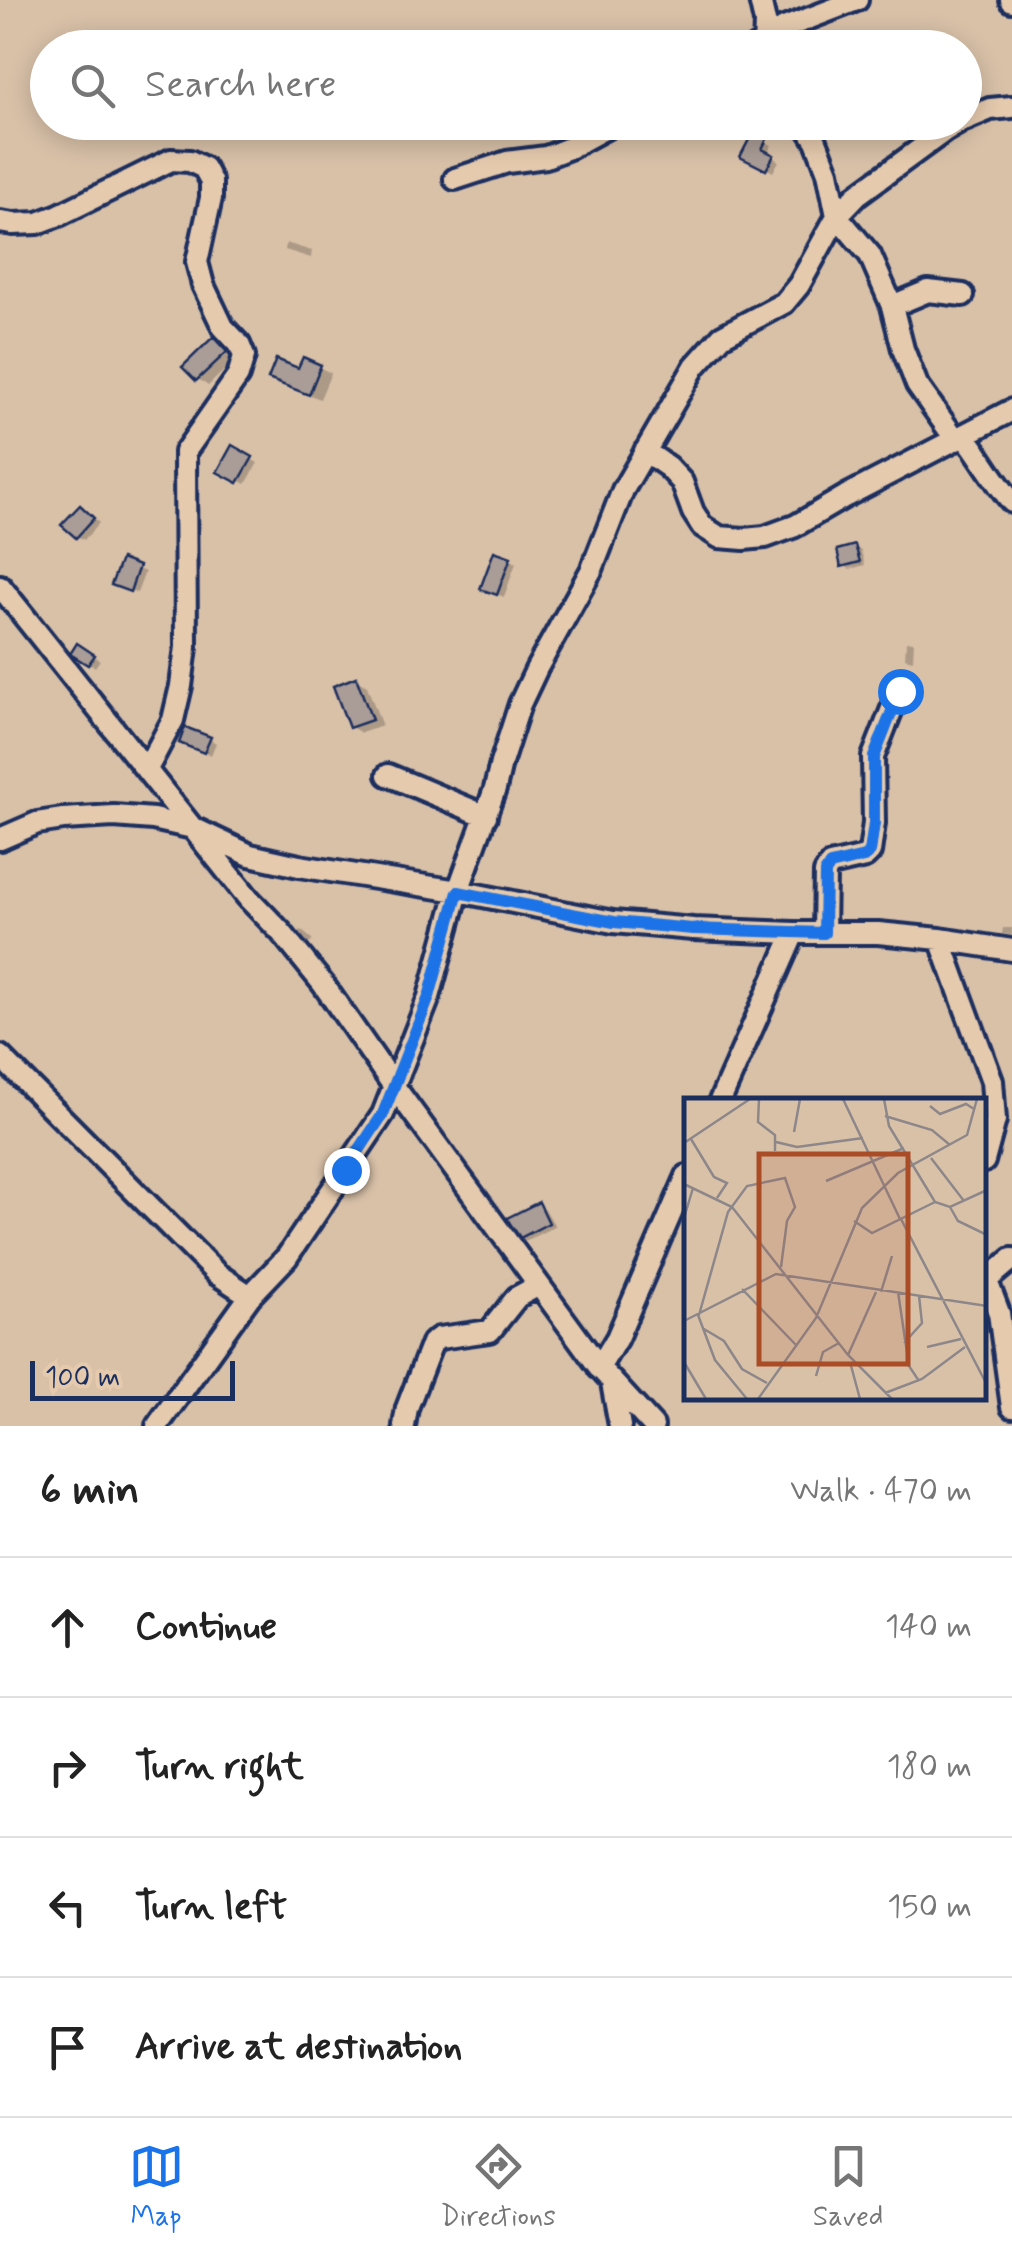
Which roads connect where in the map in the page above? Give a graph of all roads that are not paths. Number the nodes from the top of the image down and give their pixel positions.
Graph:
1 (760, 0) edge
2 (856, 0) edge
3 (764, 30) edge
4 (781, 30) edge
5 (1012, 108) edge
6 (982, 113) edge
7 (584, 140) edge
8 (815, 140) edge
9 (932, 140) edge
10 (454, 179) dead end
11 (837, 216) junction
12 (0, 222) edge
13 (963, 295) dead end
14 (892, 306) junction
15 (1005, 414) edge
16 (960, 438) junction
17 (645, 451) junction
18 (984, 460) junction
19 (1012, 502) edge
20 (0, 586) edge
21 (900, 691) dead end
22 (148, 769) junction
23 (388, 775) dead end
24 (486, 816) junction
25 (193, 828) junction
26 (0, 838) edge
27 (458, 892) junction
28 (794, 933) junction
29 (824, 933) junction
30 (940, 938) junction
31 (1012, 950) edge
32 (0, 1056) edge
33 (393, 1085) junction
34 (721, 1098) edge
35 (987, 1151) edge
36 (684, 1183) edge
37 (1012, 1259) edge
38 (987, 1275) edge
39 (987, 1279) edge
40 (538, 1286) junction
41 (250, 1296) junction
42 (605, 1375) junction
43 (1012, 1407) edge
44 (157, 1426) edge
45 (404, 1426) edge
46 (620, 1426) edge
47 (653, 1426) edge

1 - 3 street
2 - 4 street
5 - 6 street
7 - 10 street
8 - 11 street
9 - 11 street
11 - 14 street
11 - 17 street
12 - 22 street
13 - 14 street
14 - 16 street
15 - 16 street
15 - 18 street
16 - 17 street
16 - 18 street
17 - 24 street
18 - 19 street
20 - 22 street
21 - 29 street
22 - 25 street
23 - 24 street
24 - 27 street
25 - 26 street
25 - 27 street
25 - 33 street
27 - 28 street
27 - 33 street
28 - 29 street
28 - 34 street
29 - 30 street
30 - 31 street
30 - 35 street
32 - 41 street
33 - 40 street
33 - 41 street
36 - 42 street
37 - 38 street
39 - 43 street
40 - 42 street
40 - 45 street
41 - 44 street
42 - 46 street
42 - 47 street

